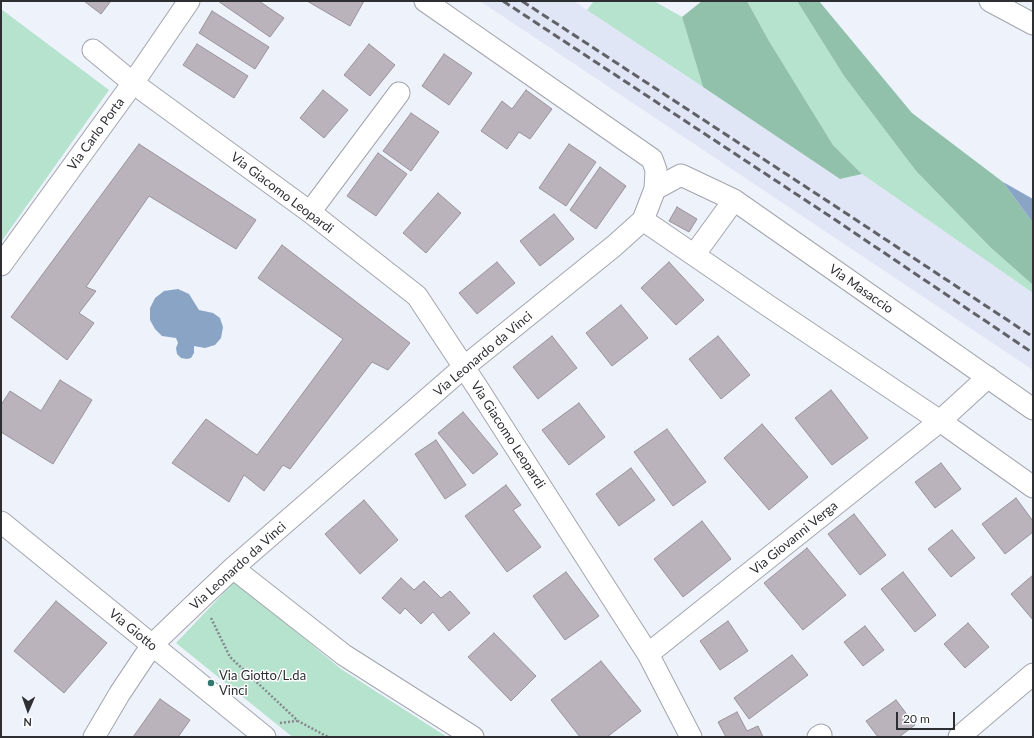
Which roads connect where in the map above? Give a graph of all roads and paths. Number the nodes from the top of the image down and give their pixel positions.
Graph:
1 (189, 1) edge
2 (425, 1) edge
3 (990, 1) edge
4 (1033, 24) edge
5 (93, 50) dead end
6 (133, 83) junction
7 (398, 93) dead end
8 (655, 189) junction
9 (734, 200) junction
10 (310, 212) junction
11 (643, 220) junction
12 (694, 255) junction
13 (1, 265) edge
14 (464, 367) junction
15 (988, 378) junction
16 (1033, 409) edge
17 (940, 421) junction
18 (1033, 487) edge
19 (1, 522) edge
20 (233, 568) junction
21 (201, 598) junction
22 (152, 645) junction
23 (648, 654) junction
24 (1033, 674) edge
25 (298, 721) junction
26 (270, 730) edge
27 (94, 737) edge
28 (328, 737) edge
29 (473, 737) edge
30 (690, 737) edge
31 (959, 737) edge

1 - 6 street, Via Carlo Porta
2 - 8 street, Via Leonardo da Vinci
3 - 4 street
5 - 6 street, Via Giacomo Leopardi
6 - 10 street, Via Giacomo Leopardi
6 - 13 street, Via Carlo Porta
7 - 10 street
8 - 9 street, Via Masaccio
8 - 11 street, Via Leonardo da Vinci
9 - 12 street
9 - 15 street, Via Masaccio
10 - 14 street, Via Giacomo Leopardi
11 - 12 street
11 - 14 street, Via Leonardo da Vinci
12 - 17 street
14 - 20 street, Via Leonardo da Vinci
14 - 23 street, Via Giacomo Leopardi
15 - 16 street, Via Masaccio
15 - 17 street
17 - 18 street
17 - 23 street, Via Giovanni Verga
19 - 22 street, Via Giotto
20 - 21 street, Via Leonardo da Vinci
20 - 29 street
21 - 22 street, Via Leonardo da Vinci
21 - 25 path
22 - 26 street, Via Giotto
22 - 27 street, Via Leonardo da Vinci
23 - 30 street, Via Giacomo Leopardi
24 - 31 street
25 - 26 path
25 - 28 path

